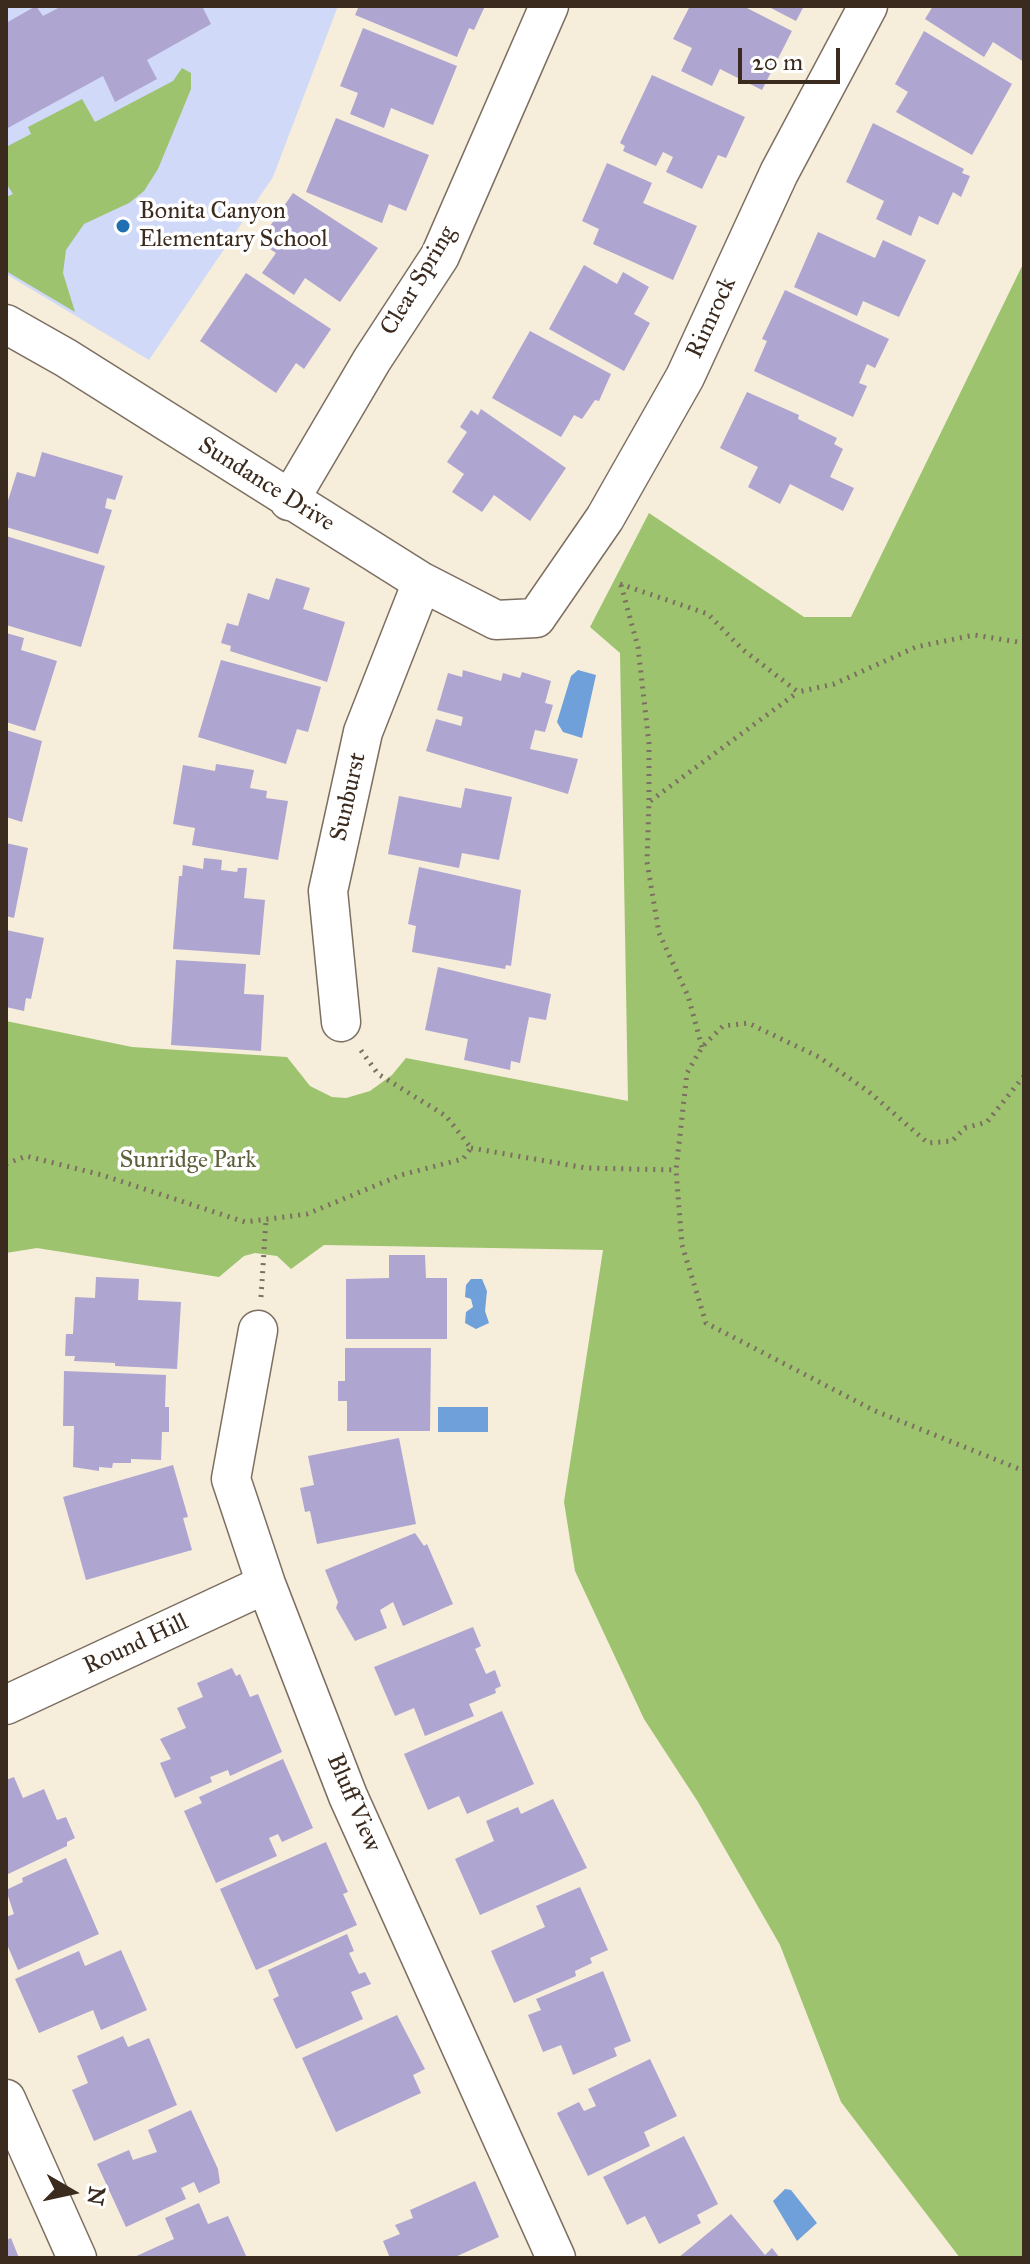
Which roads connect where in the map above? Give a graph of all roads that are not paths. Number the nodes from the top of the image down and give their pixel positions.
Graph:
1 (549, 6) edge
2 (868, 6) edge
3 (8, 332) edge
4 (289, 501) junction
5 (422, 582) junction
6 (536, 618) joint
7 (341, 1022) road end
8 (258, 1330) road end
9 (266, 1584) junction
10 (6, 1705) edge
11 (6, 2099) edge
12 (77, 2258) edge
13 (556, 2258) edge

1 - 4 street, Clear Spring
2 - 6 street, Rimrock
3 - 4 street, Sundance Drive
4 - 5 street, Sundance Drive
5 - 6 street, Sundance Drive
5 - 7 street, Sunburst
8 - 9 street, Bluff View
9 - 10 street, Round Hill
9 - 13 street, Bluff View
11 - 12 street

